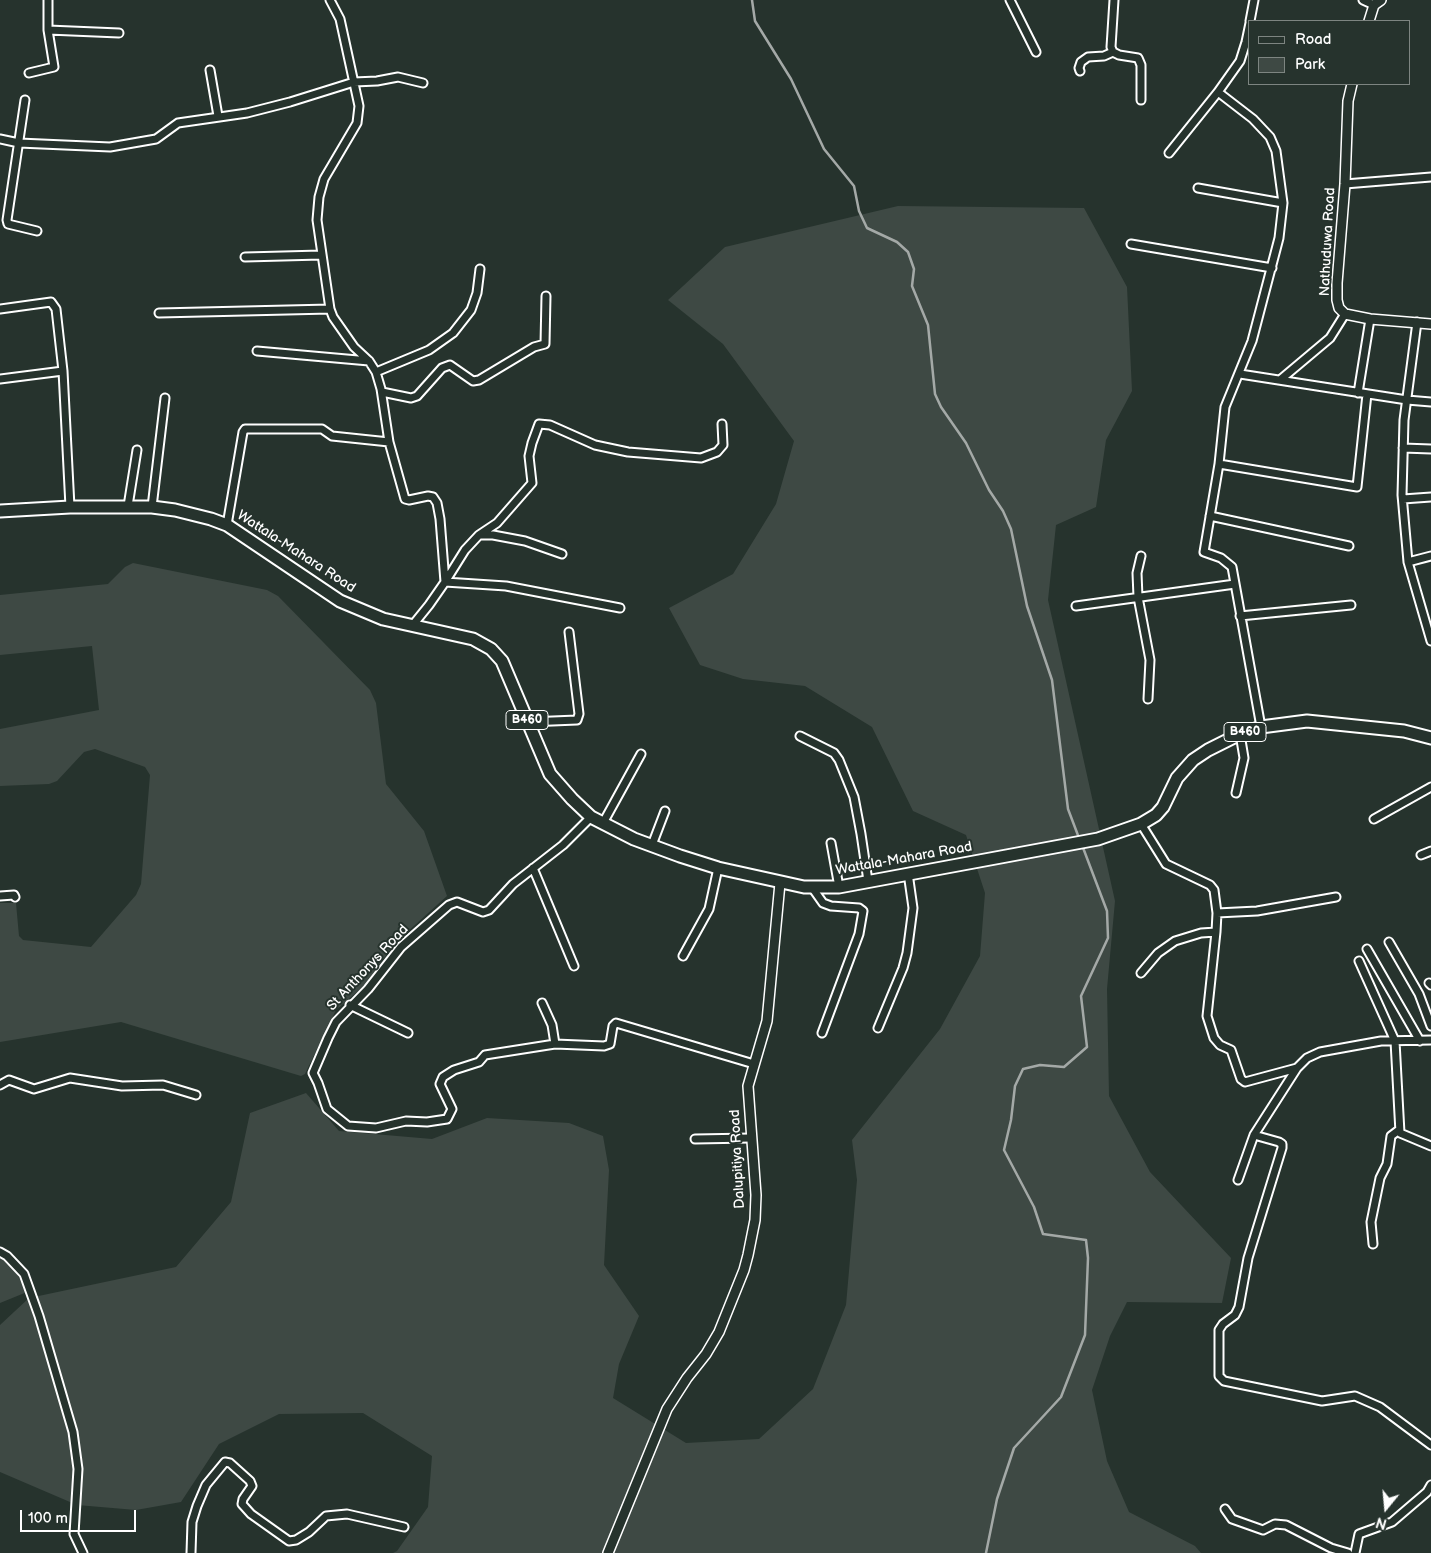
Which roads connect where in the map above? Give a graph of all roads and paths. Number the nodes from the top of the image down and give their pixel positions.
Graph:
1 (48, 0) edge
2 (330, 0) edge
3 (1010, 0) edge
4 (1114, 0) edge
5 (1254, 0) edge
6 (1363, 0) edge
7 (1377, 3) edge
8 (1250, 20) edge
9 (1369, 20) edge
10 (48, 30) junction
11 (119, 34) dead end
12 (1248, 44) edge
13 (1036, 52) dead end
14 (1113, 52) junction
15 (210, 70) dead end
16 (1080, 71) dead end
17 (29, 73) dead end
18 (354, 82) junction
19 (423, 83) dead end
20 (1352, 85) edge
21 (1218, 92) junction
22 (25, 100) dead end
23 (1141, 100) dead end
24 (218, 116) junction
25 (0, 139) edge
26 (19, 143) junction
27 (1169, 153) dead end
28 (1431, 177) edge
29 (1345, 184) junction
30 (1198, 188) dead end
31 (1283, 203) junction
32 (37, 231) dead end
33 (1131, 244) dead end
34 (321, 255) junction
35 (245, 256) dead end
36 (1272, 268) junction
37 (480, 269) dead end
38 (546, 296) dead end
39 (330, 309) junction
40 (0, 310) edge
41 (159, 313) dead end
42 (1345, 314) junction
43 (1370, 319) junction
44 (1417, 322) junction
45 (1431, 324) edge
46 (257, 351) dead end
47 (369, 361) junction
48 (63, 370) junction
49 (376, 372) junction
50 (1240, 374) junction
51 (0, 379) edge
52 (1280, 380) junction
53 (382, 392) junction
54 (1358, 393) junction
55 (1367, 394) junction
56 (165, 398) dead end
57 (1407, 400) junction
58 (1431, 402) edge
59 (722, 424) dead end
60 (389, 442) junction
61 (1403, 448) junction
62 (1431, 449) edge
63 (137, 450) dead end
64 (1219, 464) junction
65 (1431, 497) edge
66 (1403, 499) junction
67 (128, 506) junction
68 (70, 507) junction
69 (152, 507) junction
70 (0, 511) edge
71 (1210, 516) junction
72 (227, 525) junction
73 (478, 535) junction
74 (1348, 546) dead end
75 (562, 554) dead end
76 (1141, 556) dead end
77 (1431, 556) edge
78 (1408, 562) junction
79 (445, 582) junction
80 (1234, 584) junction
81 (1138, 597) junction
82 (1352, 605) dead end
83 (1076, 606) dead end
84 (620, 608) dead end
85 (1240, 616) junction
86 (411, 627) junction
87 (569, 632) dead end
88 (1431, 640) edge
89 (1148, 700) dead end
90 (528, 722) junction
91 (1262, 727) junction
92 (1240, 734) junction
93 (800, 736) dead end
94 (1431, 738) edge
95 (641, 754) dead end
96 (1431, 787) edge
97 (1236, 792) dead end
98 (665, 812) dead end
99 (591, 817) junction
100 (1374, 819) dead end
101 (603, 823) junction
102 (1141, 824) junction
103 (831, 843) dead end
104 (652, 845) junction
105 (1431, 851) edge
106 (1421, 855) dead end
107 (533, 868) junction
108 (718, 868) junction
109 (908, 873) junction
110 (868, 881) junction
111 (780, 883) junction
112 (811, 886) junction
113 (839, 887) junction
114 (0, 896) edge
115 (15, 897) dead end
116 (1336, 898) dead end
117 (1216, 913) junction
118 (1216, 932) junction
119 (1389, 942) dead end
120 (1367, 949) dead end
121 (683, 956) dead end
122 (1359, 961) dead end
123 (574, 966) dead end
124 (1141, 973) dead end
125 (542, 1003) dead end
126 (350, 1005) junction
127 (1431, 1026) edge
128 (878, 1028) dead end
129 (408, 1033) dead end
130 (822, 1033) dead end
131 (1431, 1040) edge
132 (1420, 1041) junction
133 (1395, 1042) junction
134 (555, 1044) junction
135 (754, 1064) junction
136 (1297, 1068) junction
137 (0, 1085) edge
138 (196, 1095) dead end
139 (1399, 1130) junction
140 (1254, 1135) junction
141 (751, 1138) junction
142 (695, 1139) dead end
143 (1431, 1146) edge
144 (1238, 1180) dead end
145 (1373, 1244) dead end
146 (0, 1252) edge
147 (1431, 1445) edge
148 (1431, 1486) edge
149 (1225, 1509) dead end
150 (404, 1527) dead end
151 (83, 1553) edge
152 (191, 1553) edge
153 (608, 1553) edge
154 (1348, 1553) edge
155 (1355, 1553) edge

1 - 10 street
2 - 18 street
3 - 13 street
4 - 14 street
5 - 8 street
6 - 7 street
7 - 9 street
10 - 11 street
10 - 17 street
12 - 21 street
14 - 16 street
14 - 23 street
15 - 24 street
18 - 19 street
18 - 24 street
18 - 34 street
20 - 29 street, Nathuduwa Road
21 - 27 street
21 - 31 street
22 - 26 street
24 - 26 street
25 - 26 street
26 - 32 street
28 - 29 street
29 - 42 street, Nathuduwa Road
30 - 31 street
31 - 36 street
33 - 36 street
34 - 35 street
34 - 39 street
36 - 50 street
37 - 49 street
38 - 53 street
39 - 41 street
39 - 47 street
40 - 48 street
42 - 43 street
42 - 52 street
43 - 44 street
43 - 54 street
44 - 45 street
44 - 57 street
46 - 47 street
47 - 49 street
48 - 51 street
48 - 68 street
49 - 53 street
50 - 52 street
50 - 64 street
52 - 54 street
53 - 60 street
54 - 55 street
55 - 57 street
55 - 64 street
56 - 69 street
57 - 58 street
57 - 61 street
59 - 73 street
60 - 72 street
60 - 79 street
61 - 62 street
61 - 66 street
63 - 67 street
64 - 71 street
65 - 66 street
66 - 78 street
67 - 68 main road, Wattala-Mahara Road / B460
67 - 69 main road, Wattala-Mahara Road / B460
68 - 70 main road, Wattala-Mahara Road / B460
69 - 72 main road, Wattala-Mahara Road / B460
71 - 74 street
71 - 80 street
72 - 86 main road, Wattala-Mahara Road / B460
73 - 75 street
73 - 79 street
76 - 81 street
77 - 78 street
78 - 88 street
79 - 84 street
79 - 86 street
80 - 81 street
80 - 85 street
81 - 83 street
81 - 89 street
82 - 85 street
85 - 91 street
86 - 90 main road, Wattala-Mahara Road / B460
87 - 90 street
90 - 99 main road, Wattala-Mahara Road / B460
91 - 92 main road, Wattala-Mahara Road / B460
91 - 94 main road, Wattala-Mahara Road / B460
92 - 97 street
92 - 102 main road, Wattala-Mahara Road / B460
93 - 110 street
95 - 101 street
96 - 100 street
98 - 104 street
99 - 101 main road, Wattala-Mahara Road / B460
99 - 107 street, St Anthonys Road
101 - 104 main road, Wattala-Mahara Road / B460
102 - 109 main road, Wattala-Mahara Road / B460
102 - 117 street
103 - 113 street
104 - 108 main road, Wattala-Mahara Road / B460
105 - 106 street
107 - 123 street
107 - 126 street, St Anthonys Road
108 - 111 main road, Wattala-Mahara Road / B460
108 - 121 street
109 - 110 main road, Wattala-Mahara Road / B460
109 - 128 street
110 - 113 main road, Wattala-Mahara Road / B460
111 - 112 main road, Wattala-Mahara Road / B460
111 - 135 street, Dalupitiya Road
112 - 113 main road, Wattala-Mahara Road / B460
112 - 130 street
114 - 115 street
116 - 117 street
117 - 118 street
118 - 124 street
118 - 136 street
119 - 127 street
120 - 132 street
122 - 133 street
125 - 134 street
126 - 129 street
126 - 134 street, St Anthonys Road
131 - 132 street
132 - 133 street
133 - 136 street
133 - 139 street
134 - 135 street
135 - 141 street, Dalupitiya Road
136 - 140 street
137 - 138 street
139 - 143 street
139 - 145 street
140 - 144 street
140 - 147 street
141 - 142 street
141 - 153 street, Dalupitiya Road
146 - 151 street
148 - 155 street
149 - 154 street
150 - 152 street

